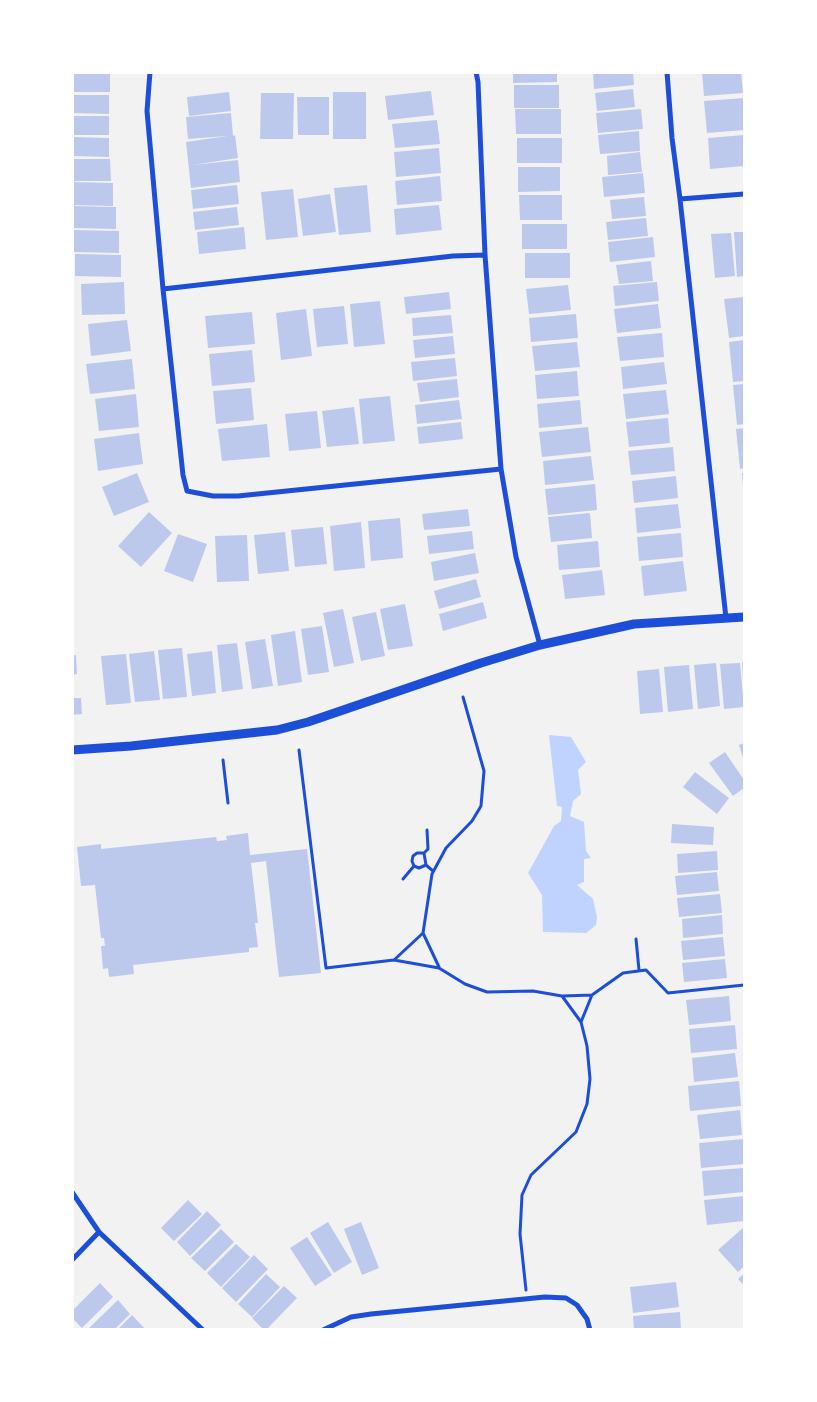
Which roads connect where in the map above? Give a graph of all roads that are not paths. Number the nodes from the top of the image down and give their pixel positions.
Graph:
1 (150, 72) edge
2 (476, 72) edge
3 (667, 72) edge
4 (744, 194) edge
5 (680, 199) junction
6 (485, 255) junction
7 (163, 288) junction
8 (501, 469) junction
9 (744, 617) edge
10 (726, 618) junction
11 (540, 645) junction
12 (72, 750) edge
13 (72, 1192) edge
14 (99, 1232) junction
15 (72, 1260) edge
16 (203, 1330) edge
17 (323, 1330) edge
18 (590, 1330) edge

1 - 7 street
2 - 6 street
3 - 5 street
4 - 5 street
5 - 10 street
6 - 7 street
6 - 8 street
7 - 8 street
8 - 11 street
9 - 10 street
10 - 11 street
11 - 12 street
13 - 14 street
14 - 15 street
14 - 16 street
17 - 18 street

